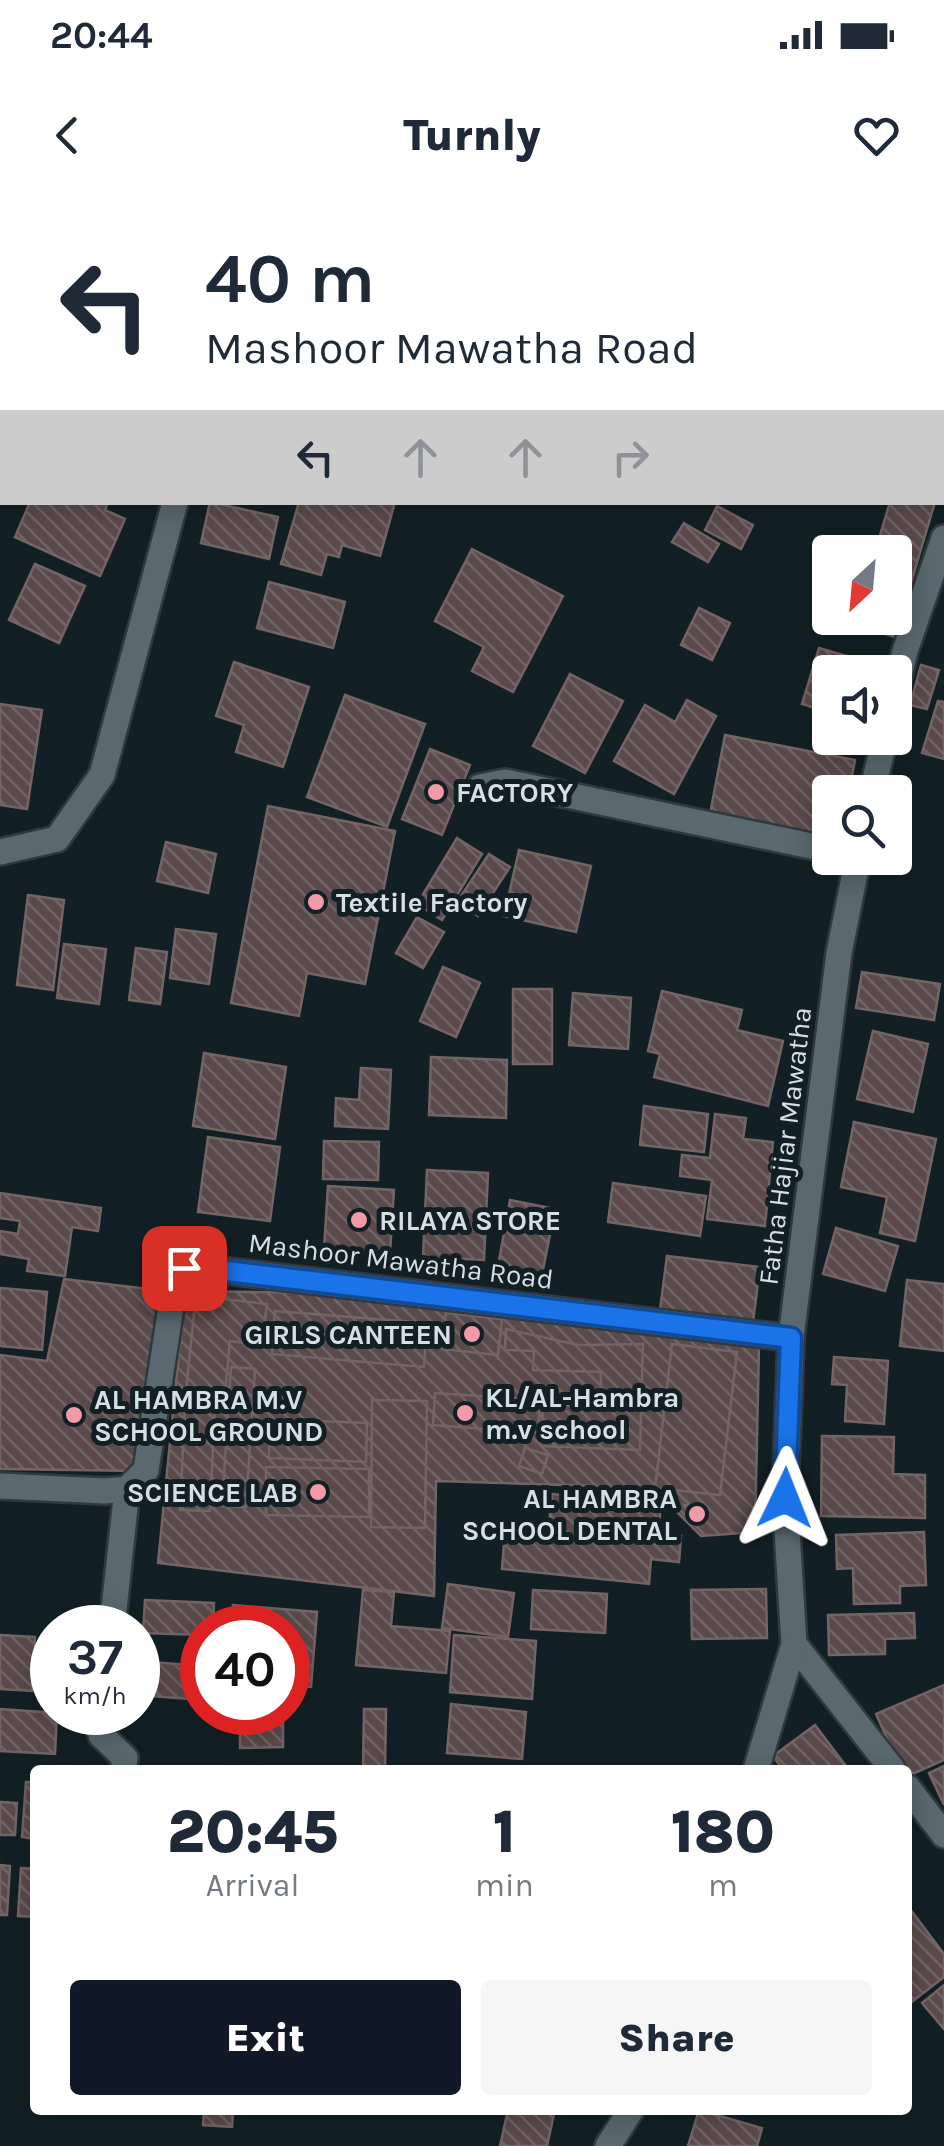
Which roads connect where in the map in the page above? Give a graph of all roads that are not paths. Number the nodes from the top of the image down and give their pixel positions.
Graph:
1 (174, 505) edge
2 (944, 538) edge
3 (903, 655) edge
4 (480, 787) dead end
5 (812, 846) edge
6 (0, 852) edge
7 (855, 875) edge
8 (791, 1338) junction
9 (0, 1486) edge
10 (127, 1488) junction
11 (114, 1605) edge
12 (794, 1644) junction
13 (101, 1735) edge
14 (124, 1765) edge
15 (758, 1765) edge
16 (889, 1765) edge
17 (912, 1793) edge
18 (944, 1835) edge
19 (628, 2115) edge
20 (608, 2146) edge

1 - 6 street
2 - 3 street
4 - 5 street
7 - 8 street, Fatha Hajiar Mawatha
8 - 10 street, Mashoor Mawatha Road
8 - 12 street, Fatha Hajiar Mawatha
9 - 10 street
10 - 11 street
12 - 15 street
12 - 16 street
13 - 14 street
17 - 18 street
19 - 20 street

